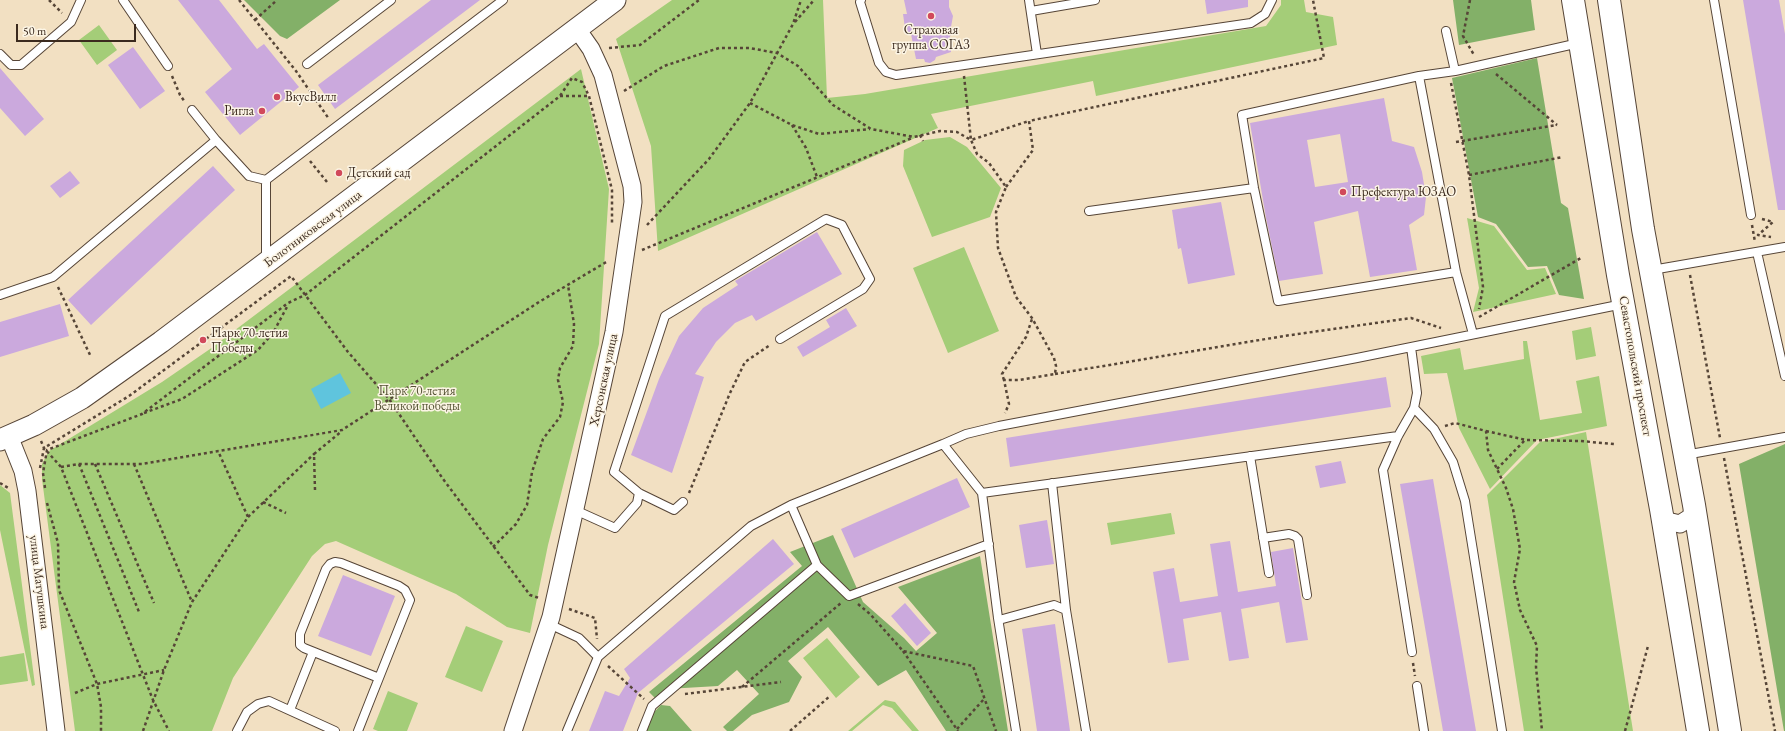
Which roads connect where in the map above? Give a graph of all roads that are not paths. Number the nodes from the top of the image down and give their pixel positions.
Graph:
1 (81, 0) edge
2 (123, 0) edge
3 (391, 0) edge
4 (502, 0) edge
5 (615, 0) edge
6 (862, 0) edge
7 (1029, 0) edge
8 (1095, 0) edge
9 (1272, 0) edge
10 (1573, 0) edge
11 (1608, 0) edge
12 (1714, 0) edge
13 (1031, 11) junction
14 (577, 29) junction
15 (1446, 31) dead end
16 (1580, 42) junction
17 (0, 54) edge
18 (1037, 54) junction
19 (307, 64) dead end
20 (168, 66) road end
21 (1452, 72) junction
22 (1419, 76) junction
23 (192, 110) road end
24 (216, 140) junction
25 (266, 180) junction
26 (1254, 188) junction
27 (1089, 211) dead end
28 (1751, 215) road end
29 (1785, 247) edge
30 (1760, 252) junction
31 (266, 264) junction
32 (1650, 270) junction
33 (1456, 272) junction
34 (0, 295) edge
35 (1623, 304) junction
36 (1473, 334) junction
37 (780, 339) road end
38 (1411, 347) junction
39 (1785, 376) edge
40 (1414, 408) junction
41 (1398, 436) junction
42 (1785, 437) edge
43 (5, 438) edge
44 (943, 444) junction
45 (1250, 456) junction
46 (1685, 456) junction
47 (1052, 483) junction
48 (640, 492) junction
49 (982, 493) junction
50 (683, 502) road end
51 (792, 504) junction
52 (1694, 505) junction
53 (1661, 509) junction
54 (575, 510) junction
55 (1264, 538) junction
56 (989, 544) junction
57 (817, 565) junction
58 (1269, 573) dead end
59 (1307, 595) dead end
60 (1066, 610) junction
61 (998, 618) junction
62 (549, 624) junction
63 (313, 652) junction
64 (1412, 652) road end
65 (598, 657) junction
66 (379, 678) junction
67 (1417, 686) road end
68 (290, 710) junction
69 (56, 731) edge
70 (237, 731) edge
71 (335, 731) edge
72 (358, 731) edge
73 (513, 731) edge
74 (567, 731) edge
75 (642, 731) edge
76 (1016, 731) edge
77 (1086, 731) edge
78 (1424, 731) edge
79 (1502, 731) edge
80 (1698, 731) edge
81 (1730, 731) edge

1 - 17 lane
2 - 20 lane
3 - 19 lane
4 - 25 lane
5 - 14 street, Болотниковская улица
6 - 18 lane
7 - 13 lane
8 - 13 lane
9 - 18 lane
10 - 16 main road, Севастопольский проспект
11 - 32 main road
12 - 28 lane
13 - 18 lane
14 - 31 street, Болотниковская улица
14 - 54 street, Херсонская улица
15 - 21 lane
16 - 21 lane
16 - 35 main road, Севастопольский проспект
21 - 22 lane
22 - 26 lane
22 - 33 lane
23 - 24 lane
24 - 25 lane
24 - 34 lane
25 - 31 lane
26 - 27 lane
26 - 33 lane
29 - 30 lane
30 - 32 lane
30 - 39 lane
31 - 43 street, Болотниковская улица
32 - 46 main road
33 - 36 lane
35 - 36 lane
35 - 53 main road, Севастопольский проспект
36 - 38 lane
37 - 48 lane
38 - 40 lane
38 - 44 lane
40 - 41 lane
40 - 79 lane
41 - 45 lane
41 - 64 lane
42 - 46 lane
43 - 69 street, улица Матушкина
44 - 49 lane
44 - 51 lane
45 - 47 lane
45 - 55 lane
46 - 52 main road
47 - 49 lane
47 - 60 lane
48 - 50 lane
48 - 54 lane
49 - 56 lane
51 - 57 lane
51 - 65 lane
52 - 53 street
52 - 81 main road
53 - 80 main road, Севастопольский проспект
54 - 62 street, Херсонская улица
55 - 58 lane
55 - 59 lane
56 - 57 lane
56 - 61 lane
57 - 75 lane
60 - 61 lane
60 - 77 lane
61 - 76 lane
62 - 65 lane
62 - 73 street, Херсонская улица
63 - 66 lane
63 - 66 lane
63 - 68 lane
65 - 74 lane
66 - 72 lane
67 - 78 lane
68 - 70 lane
68 - 71 lane

